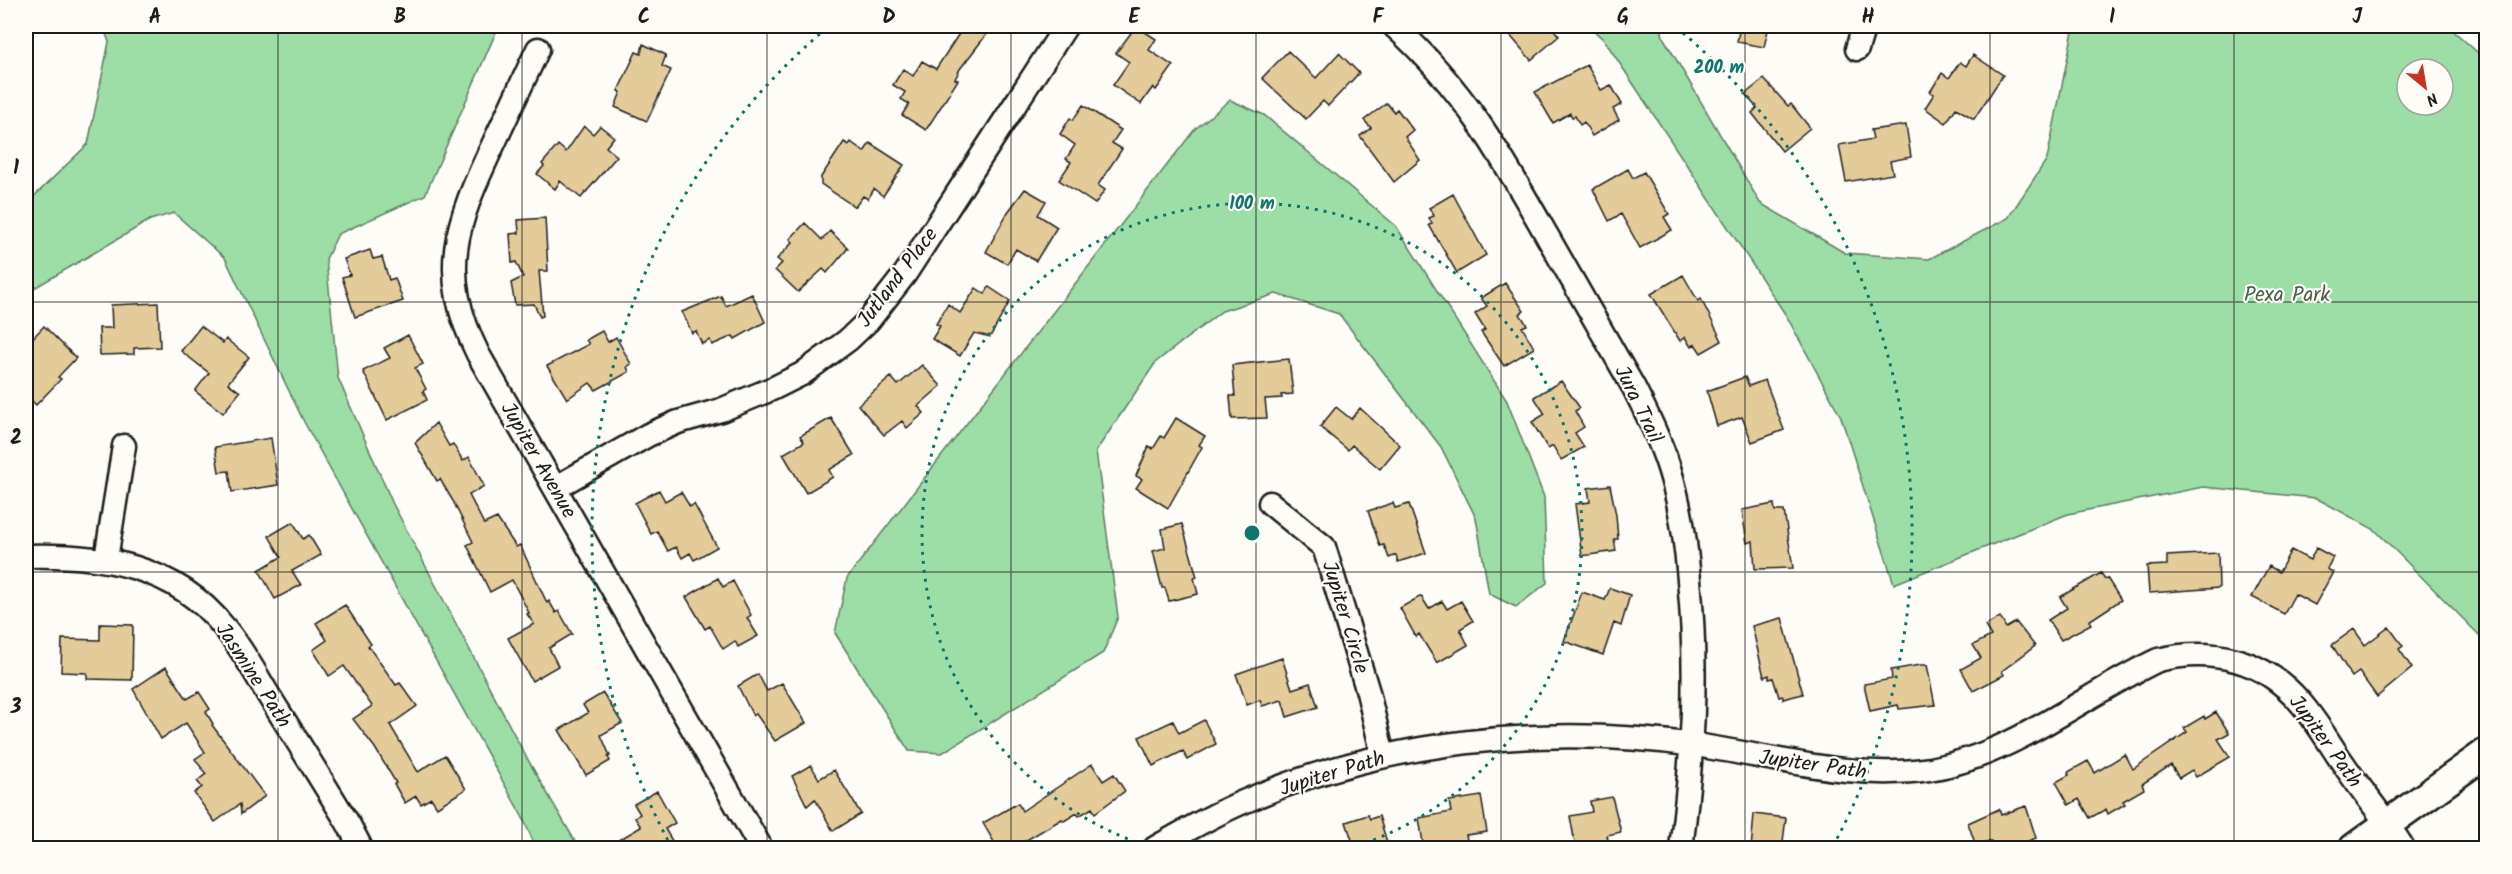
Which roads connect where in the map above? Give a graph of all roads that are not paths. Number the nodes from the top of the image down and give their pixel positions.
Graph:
1 (1066, 26) edge
2 (1394, 26) edge
3 (1864, 26) edge
4 (538, 49) dead end
5 (1857, 49) dead end
6 (124, 446) dead end
7 (555, 488) junction
8 (1270, 503) dead end
9 (26, 556) edge
10 (106, 560) junction
11 (1693, 745) junction
12 (2487, 753) edge
13 (1383, 756) junction
14 (2388, 824) junction
15 (361, 849) edge
16 (762, 849) edge
17 (1155, 849) edge
18 (1681, 849) edge
19 (2354, 849) edge
20 (2403, 849) edge

1 - 7 street, Jutland Place
2 - 11 street, Jura Trail
3 - 5 street
4 - 7 street, Jupiter Avenue
6 - 10 street
7 - 16 street, Jupiter Avenue
8 - 13 street, Jupiter Circle
9 - 10 street, Jasmine Path
10 - 15 street, Jasmine Path
11 - 13 street, Jupiter Path
11 - 14 street, Jupiter Path
11 - 18 street, Jura Trail
12 - 14 street
13 - 17 street, Jupiter Path
14 - 19 street
14 - 20 street, Jupiter Path

